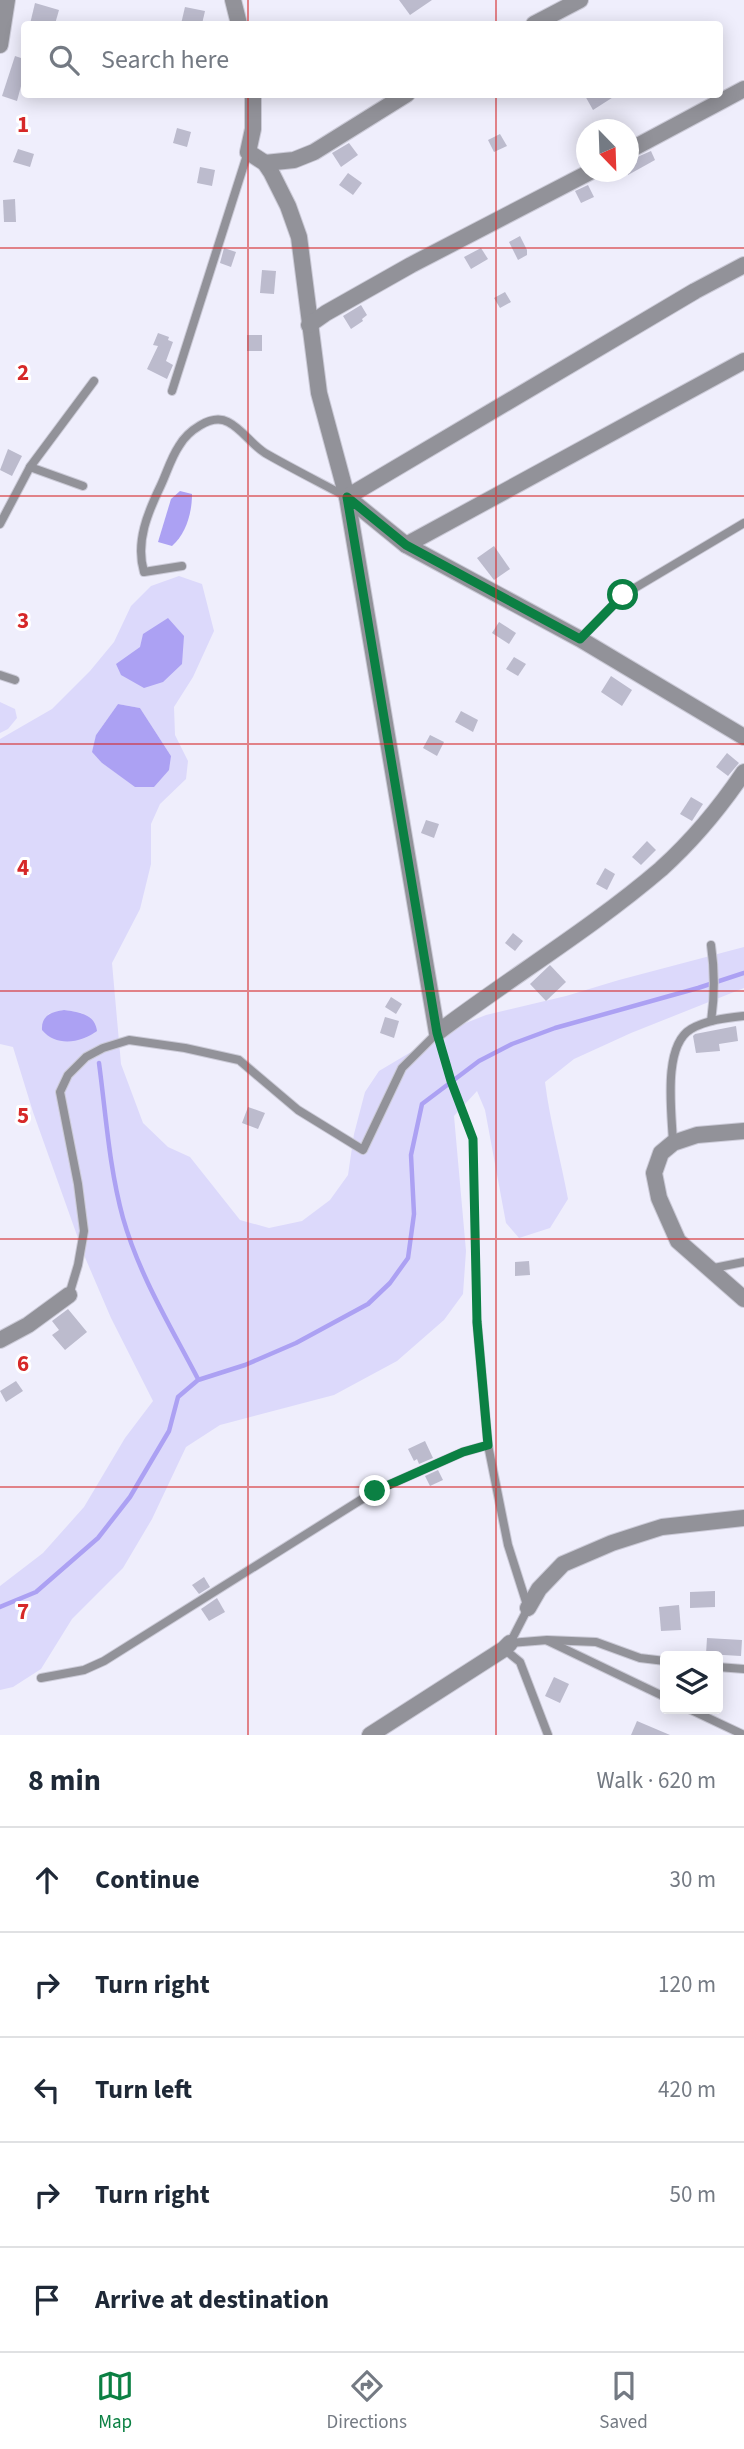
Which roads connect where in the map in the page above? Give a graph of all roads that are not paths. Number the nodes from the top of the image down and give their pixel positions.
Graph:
1 (7, 0) edge
2 (233, 0) edge
3 (580, 0) edge
4 (238, 21) edge
5 (540, 21) edge
6 (0, 44) edge
7 (744, 89) edge
8 (253, 98) edge
9 (401, 98) edge
10 (639, 145) edge
11 (248, 152) junction
12 (265, 163) junction
13 (576, 179) edge
14 (744, 265) edge
15 (309, 326) junction
16 (744, 361) edge
17 (94, 381) dead end
18 (172, 391) dead end
19 (30, 467) junction
20 (83, 486) dead end
21 (347, 497) junction
22 (744, 523) edge
23 (0, 524) edge
24 (406, 545) junction
25 (182, 566) dead end
26 (580, 639) junction
27 (0, 675) edge
28 (15, 680) dead end
29 (744, 737) edge
30 (744, 772) edge
31 (710, 945) dead end
32 (744, 1016) edge
33 (711, 1021) junction
34 (437, 1033) junction
35 (744, 1132) edge
36 (673, 1143) junction
37 (744, 1262) edge
38 (708, 1269) junction
39 (69, 1295) joint
40 (744, 1299) edge
41 (477, 1322) road end
42 (0, 1340) edge
43 (488, 1445) junction
44 (744, 1518) edge
45 (528, 1608) junction
46 (547, 1640) junction
47 (507, 1646) junction
48 (660, 1660) edge
49 (723, 1668) edge
50 (744, 1670) edge
51 (41, 1678) dead end
52 (660, 1695) edge
53 (700, 1714) edge
54 (370, 1735) edge
55 (548, 1735) edge
56 (744, 1735) edge

1 - 6 street
2 - 4 street
3 - 5 street
7 - 10 street
8 - 11 street
9 - 12 street
11 - 12 street
11 - 18 lane
12 - 15 street
13 - 15 street
14 - 21 street
15 - 21 street
16 - 24 street
17 - 19 lane
19 - 20 lane
19 - 23 lane
21 - 24 street
21 - 25 lane
21 - 34 street
22 - 26 lane
24 - 26 street
26 - 29 street
27 - 28 lane
30 - 34 street
31 - 33 lane
32 - 33 lane
33 - 36 lane
34 - 39 lane
35 - 36 street
36 - 38 street
37 - 38 lane
38 - 40 street
39 - 42 street
41 - 43 lane
43 - 45 lane
43 - 51 lane
44 - 45 street
45 - 47 lane
46 - 47 lane
46 - 48 lane
46 - 52 lane
47 - 54 street
47 - 55 lane
49 - 50 lane
53 - 56 lane

